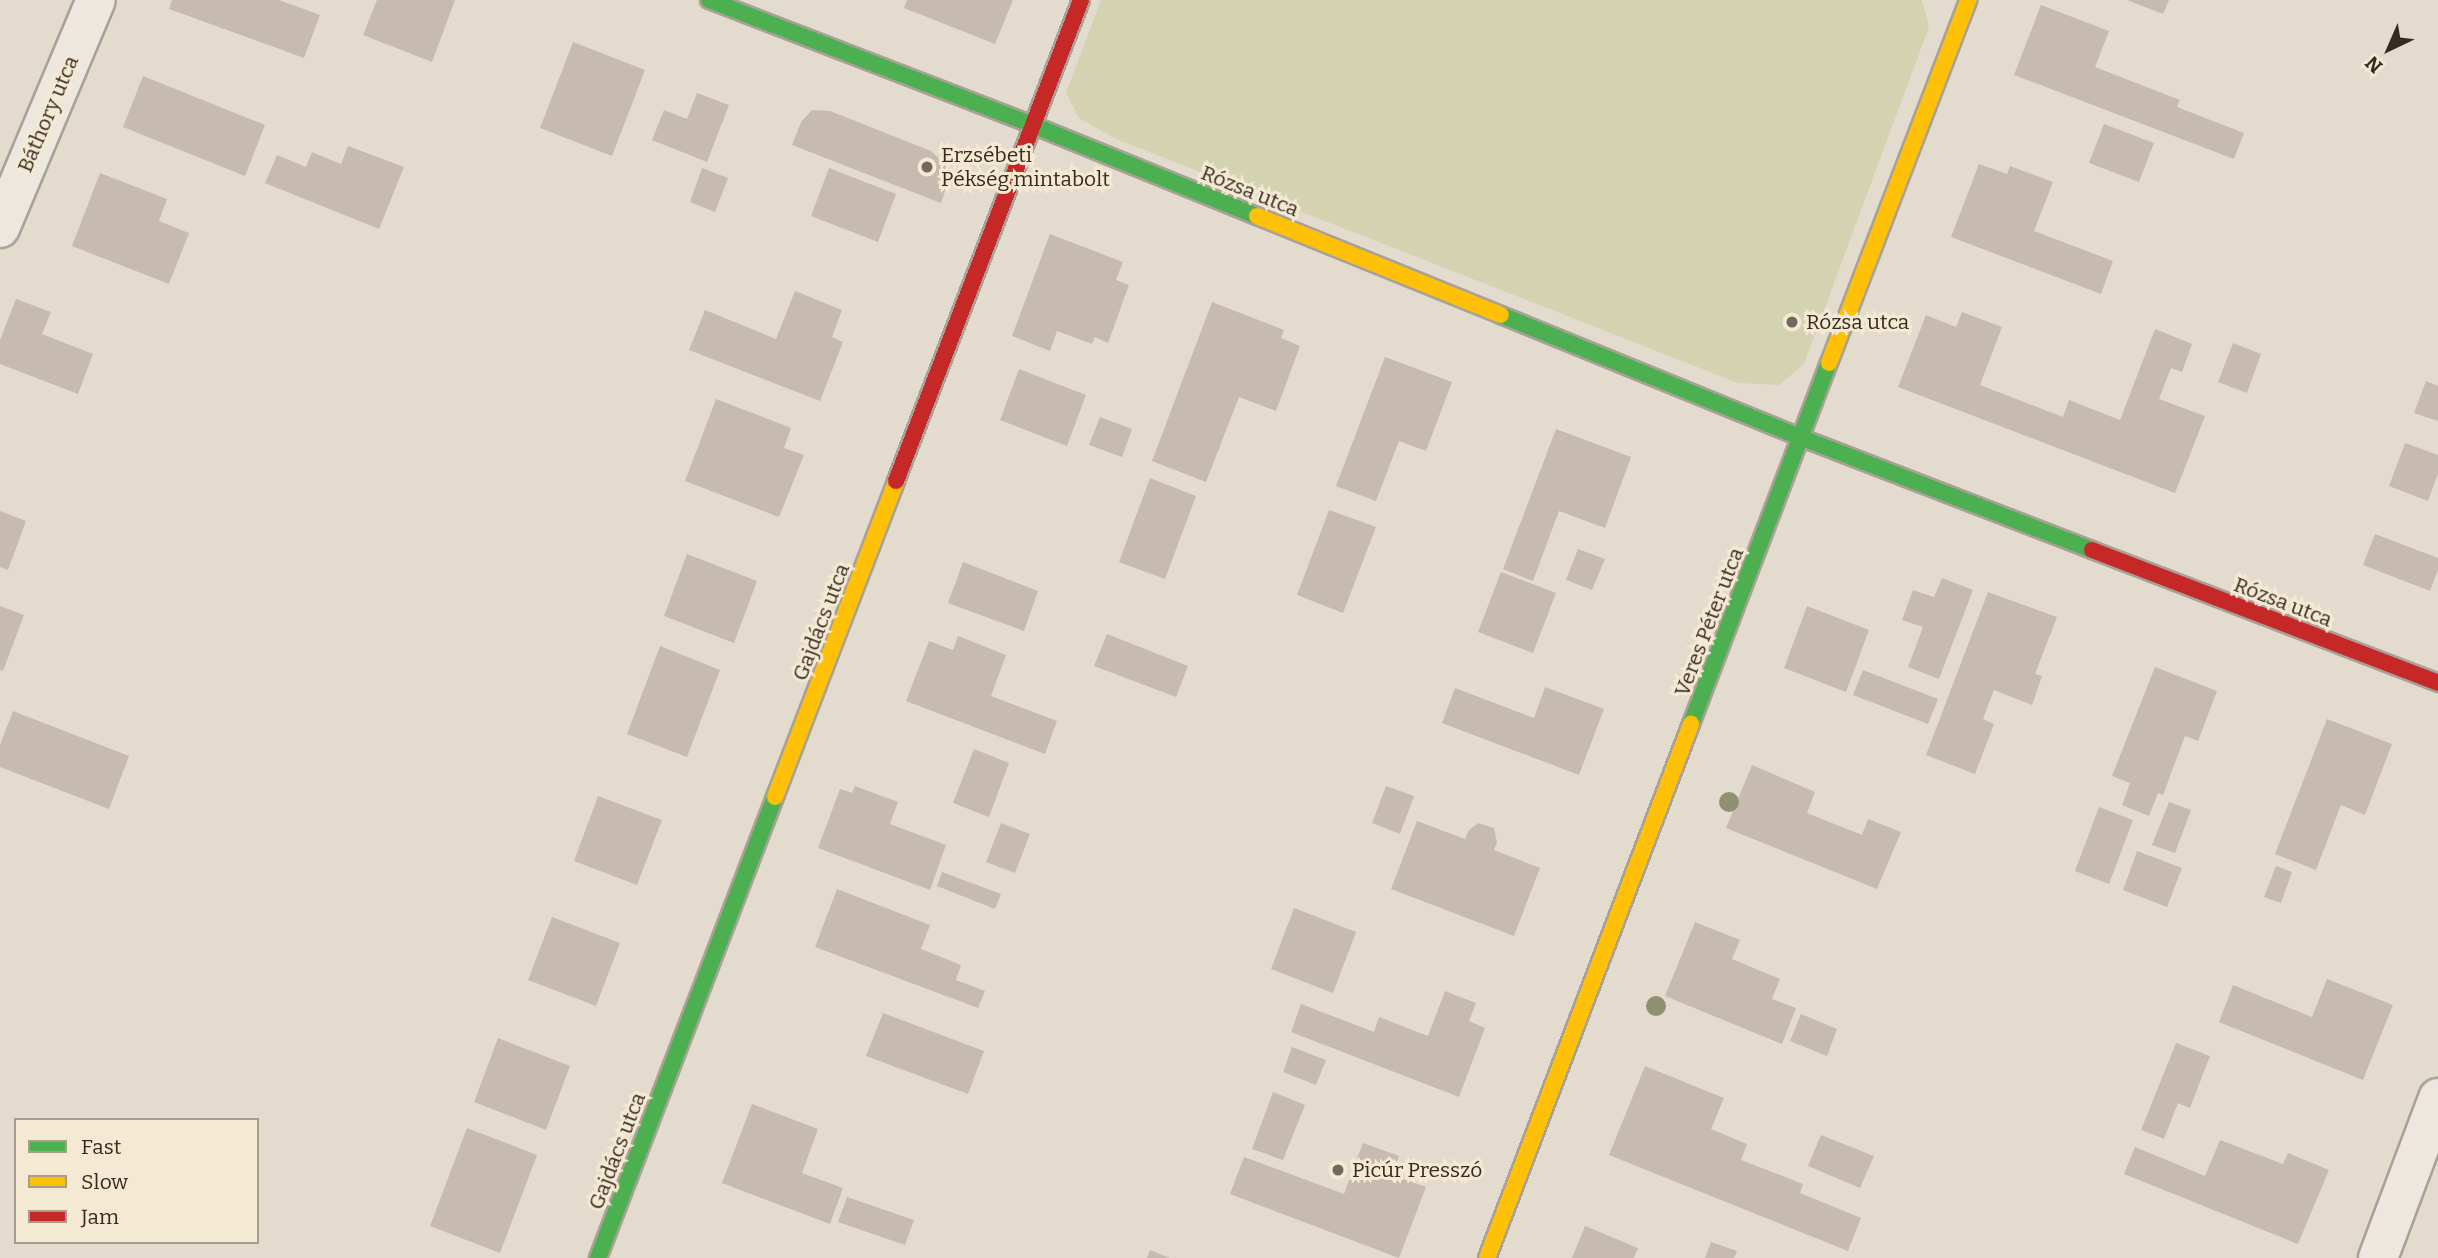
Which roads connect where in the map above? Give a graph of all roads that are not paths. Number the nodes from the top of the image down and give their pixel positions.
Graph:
1 (96, 0) edge
2 (709, 0) edge
3 (1082, 0) edge
4 (1968, 0) edge
5 (1035, 126) junction
6 (0, 228) edge
7 (1802, 438) junction
8 (2438, 683) edge
9 (2438, 1098) edge
10 (598, 1258) edge
11 (1487, 1258) edge
12 (2378, 1258) edge

1 - 6 street, Báthory utca
2 - 5 street, Rózsa utca
3 - 5 street, Gajdács utca
4 - 7 street, Veres Péter utca
5 - 7 street, Rózsa utca
5 - 10 street, Gajdács utca
7 - 8 street, Rózsa utca
7 - 11 street, Veres Péter utca
9 - 12 street

